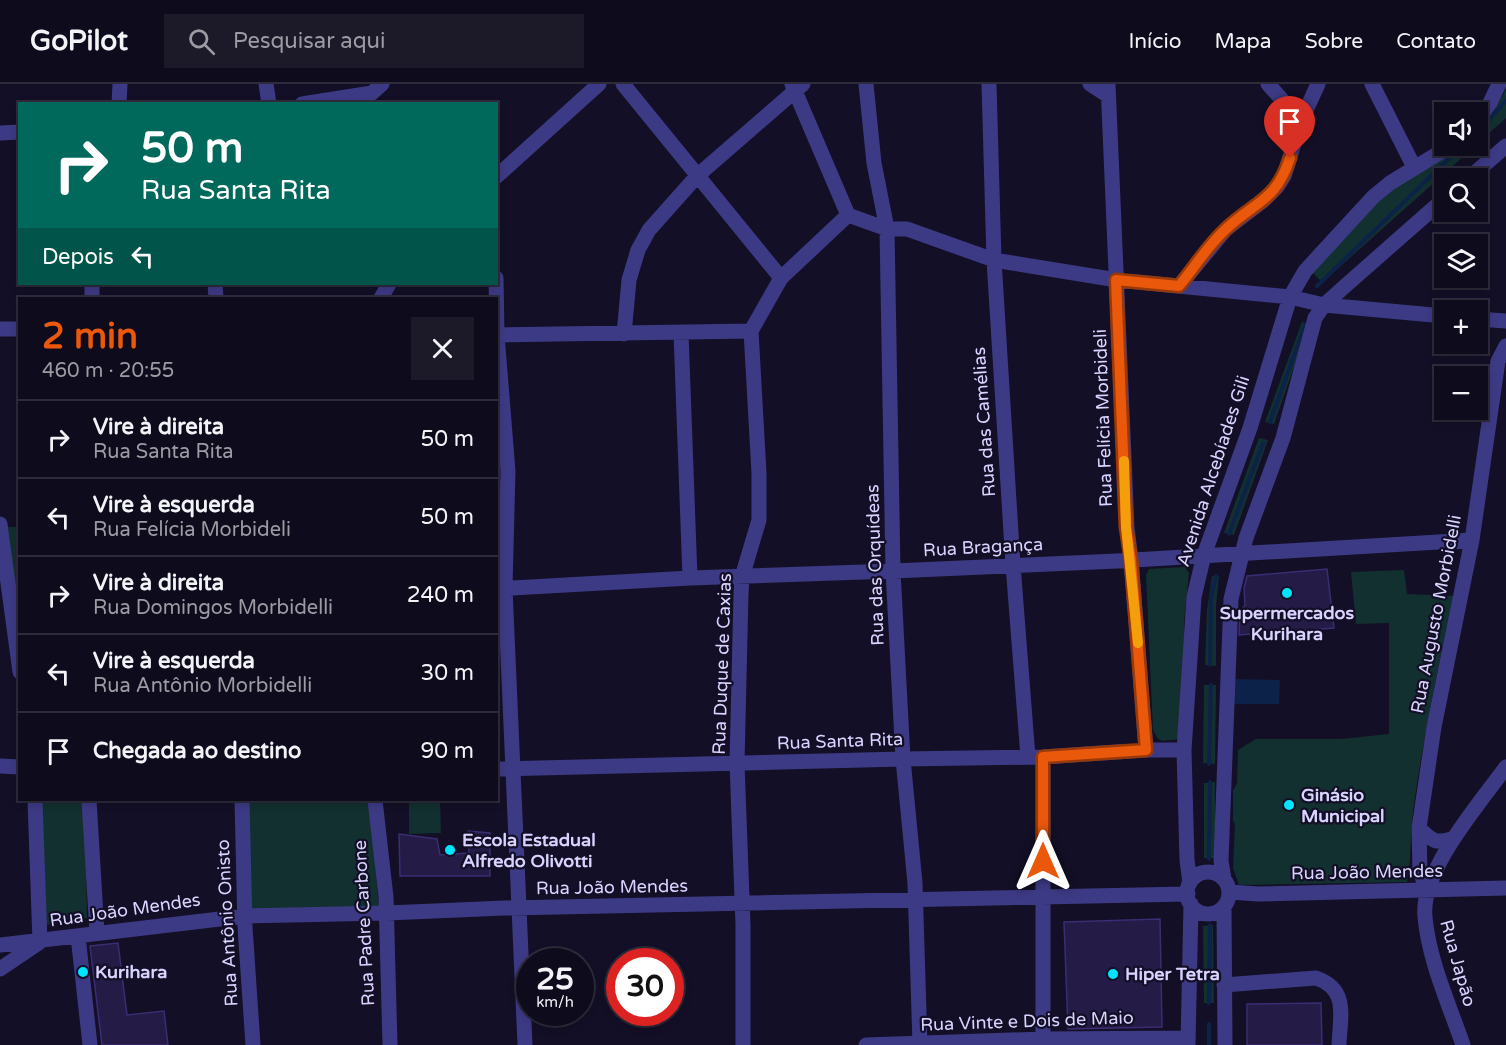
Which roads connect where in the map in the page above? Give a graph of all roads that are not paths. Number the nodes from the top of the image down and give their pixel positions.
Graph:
1 (120, 84) edge
2 (266, 84) edge
3 (382, 84) edge
4 (599, 84) edge
5 (623, 84) edge
6 (866, 84) edge
7 (989, 84) edge
8 (1090, 84) edge
9 (1268, 84) edge
10 (1318, 84) edge
11 (1372, 84) edge
12 (1499, 84) edge
13 (797, 86) edge
14 (1108, 89) edge
15 (119, 102) edge
16 (268, 102) edge
17 (315, 102) edge
18 (1488, 106) edge
19 (1301, 122) junction
20 (18, 132) edge
21 (0, 133) edge
22 (1506, 146) edge
23 (1434, 156) edge
24 (1414, 167) junction
25 (1481, 168) edge
26 (498, 175) edge
27 (697, 176) junction
28 (1434, 208) edge
29 (848, 215) junction
30 (887, 229) junction
31 (994, 260) junction
32 (781, 278) junction
33 (1116, 280) junction
34 (1179, 286) junction
35 (1290, 297) junction
36 (1324, 305) junction
37 (1434, 315) edge
38 (1488, 320) edge
39 (1506, 321) edge
40 (18, 329) edge
41 (0, 330) edge
42 (751, 331) junction
43 (681, 333) junction
44 (624, 334) junction
45 (498, 335) edge
46 (1506, 346) edge
47 (498, 347) edge
48 (0, 524) edge
49 (1472, 540) junction
50 (1242, 554) junction
51 (1204, 555) junction
52 (1131, 560) junction
53 (1013, 565) junction
54 (893, 571) junction
55 (742, 577) junction
56 (690, 578) junction
57 (501, 589) edge
58 (10, 612) edge
59 (18, 660) edge
60 (1146, 750) junction
61 (1184, 750) junction
62 (1035, 757) junction
63 (903, 759) junction
64 (737, 763) junction
65 (0, 766) edge
66 (18, 767) edge
67 (1506, 767) edge
68 (498, 769) edge
69 (514, 769) junction
70 (35, 801) edge
71 (89, 801) edge
72 (242, 801) edge
73 (375, 801) edge
74 (1419, 828) junction
75 (1454, 838) junction
76 (1506, 888) edge
77 (1427, 891) junction
78 (1226, 893) junction
79 (1189, 894) junction
80 (1043, 897) junction
81 (915, 899) junction
82 (742, 904) junction
83 (520, 908) junction
84 (387, 913) junction
85 (245, 916) junction
86 (96, 933) junction
87 (78, 936) junction
88 (40, 942) junction
89 (0, 945) edge
90 (0, 969) edge
91 (1224, 985) junction
92 (1043, 1039) junction
93 (1129, 1041) edge
94 (1188, 1041) edge
95 (921, 1044) edge
96 (90, 1045) edge
97 (253, 1045) edge
98 (390, 1045) edge
99 (525, 1045) edge
100 (743, 1045) edge
101 (866, 1045) edge
102 (1225, 1045) edge
103 (1339, 1045) edge
104 (1463, 1045) edge

1 - 15 street
2 - 16 street
3 - 17 street
4 - 26 street
5 - 27 street
6 - 30 street, Rua das Orquídeas
7 - 31 street, Rua das Camélias
8 - 14 street
9 - 19 street
10 - 19 street
11 - 24 street
12 - 18 street
13 - 27 street
13 - 29 street
14 - 33 street, Rua Felícia Morbideli
19 - 34 street
20 - 21 street
22 - 25 street
23 - 24 street, Avenida Alcebíades Gili
24 - 35 street, Avenida Alcebíades Gili
27 - 32 street
27 - 44 street
28 - 36 street
29 - 30 street
29 - 32 street, Rua Duque de Caxias
30 - 31 street
30 - 54 street, Rua das Orquídeas
31 - 33 street
31 - 53 street, Rua das Camélias
32 - 42 street, Rua Duque de Caxias
33 - 34 street
33 - 52 street, Rua Felícia Morbideli
34 - 35 street
35 - 36 street
35 - 51 street, Avenida Alcebíades Gili
36 - 37 street
36 - 50 street
38 - 39 street
40 - 41 street
42 - 43 street
42 - 55 street, Rua Duque de Caxias
43 - 44 street
43 - 56 street
44 - 45 street
46 - 49 street, Rua Augusto Morbidelli
47 - 57 street
48 - 58 street
49 - 50 street, Rua Bragança
49 - 74 street, Rua Augusto Morbidelli
50 - 51 street, Rua Bragança
50 - 78 street
51 - 52 street, Rua Bragança
51 - 61 street, Avenida Alcebíades Gili
52 - 53 street, Rua Bragança
52 - 60 street, Rua Felícia Morbideli
53 - 54 street, Rua Bragança
53 - 62 street, Rua das Camélias
54 - 55 street, Rua Bragança
54 - 63 street, Rua das Orquídeas
55 - 56 street, Rua Bragança
55 - 64 street, Rua Duque de Caxias
56 - 57 street, Rua Bragança
57 - 69 street
58 - 59 street
60 - 61 street, Rua Santa Rita
60 - 62 street, Rua Santa Rita
61 - 79 street, Avenida Alcebíades Gili
62 - 63 street, Rua Santa Rita
62 - 80 street, Rua das Camélias
63 - 64 street, Rua Santa Rita
63 - 81 street, Rua das Orquídeas
64 - 69 street, Rua Santa Rita
64 - 82 street, Rua Duque de Caxias
65 - 66 street
67 - 75 street
68 - 69 street, Rua Santa Rita
69 - 83 street
70 - 88 street
71 - 86 street
72 - 85 street, Rua Antônio Onisto
73 - 84 street, Rua Padre Carbone
74 - 75 street
74 - 77 street, Rua Augusto Morbidelli
75 - 77 street
76 - 77 street, Rua João Mendes
77 - 78 street, Rua João Mendes
77 - 104 street, Rua Japão
78 - 79 street
78 - 79 street
78 - 91 street
79 - 80 street, Rua João Mendes
79 - 94 street, Avenida Alcebíades Gili
80 - 81 street, Rua João Mendes
80 - 92 street, Rua das Camélias
81 - 82 street, Rua João Mendes
81 - 95 street, Rua das Orquídeas
82 - 83 street, Rua João Mendes
82 - 100 street, Rua Duque de Caxias
83 - 84 street, Rua João Mendes
83 - 99 street
84 - 85 street, Rua João Mendes
84 - 98 street, Rua Padre Carbone
85 - 86 street, Rua João Mendes
85 - 97 street, Rua Antônio Onisto
86 - 87 street, Rua João Mendes
87 - 88 street, Rua João Mendes
87 - 96 street
88 - 89 street, Rua João Mendes
88 - 90 street
91 - 102 street
91 - 103 street
92 - 93 street, Rua Vinte e Dois de Maio
92 - 95 street, Rua Vinte e Dois de Maio
93 - 94 street, Rua Vinte e Dois de Maio
95 - 101 street, Rua Vinte e Dois de Maio

